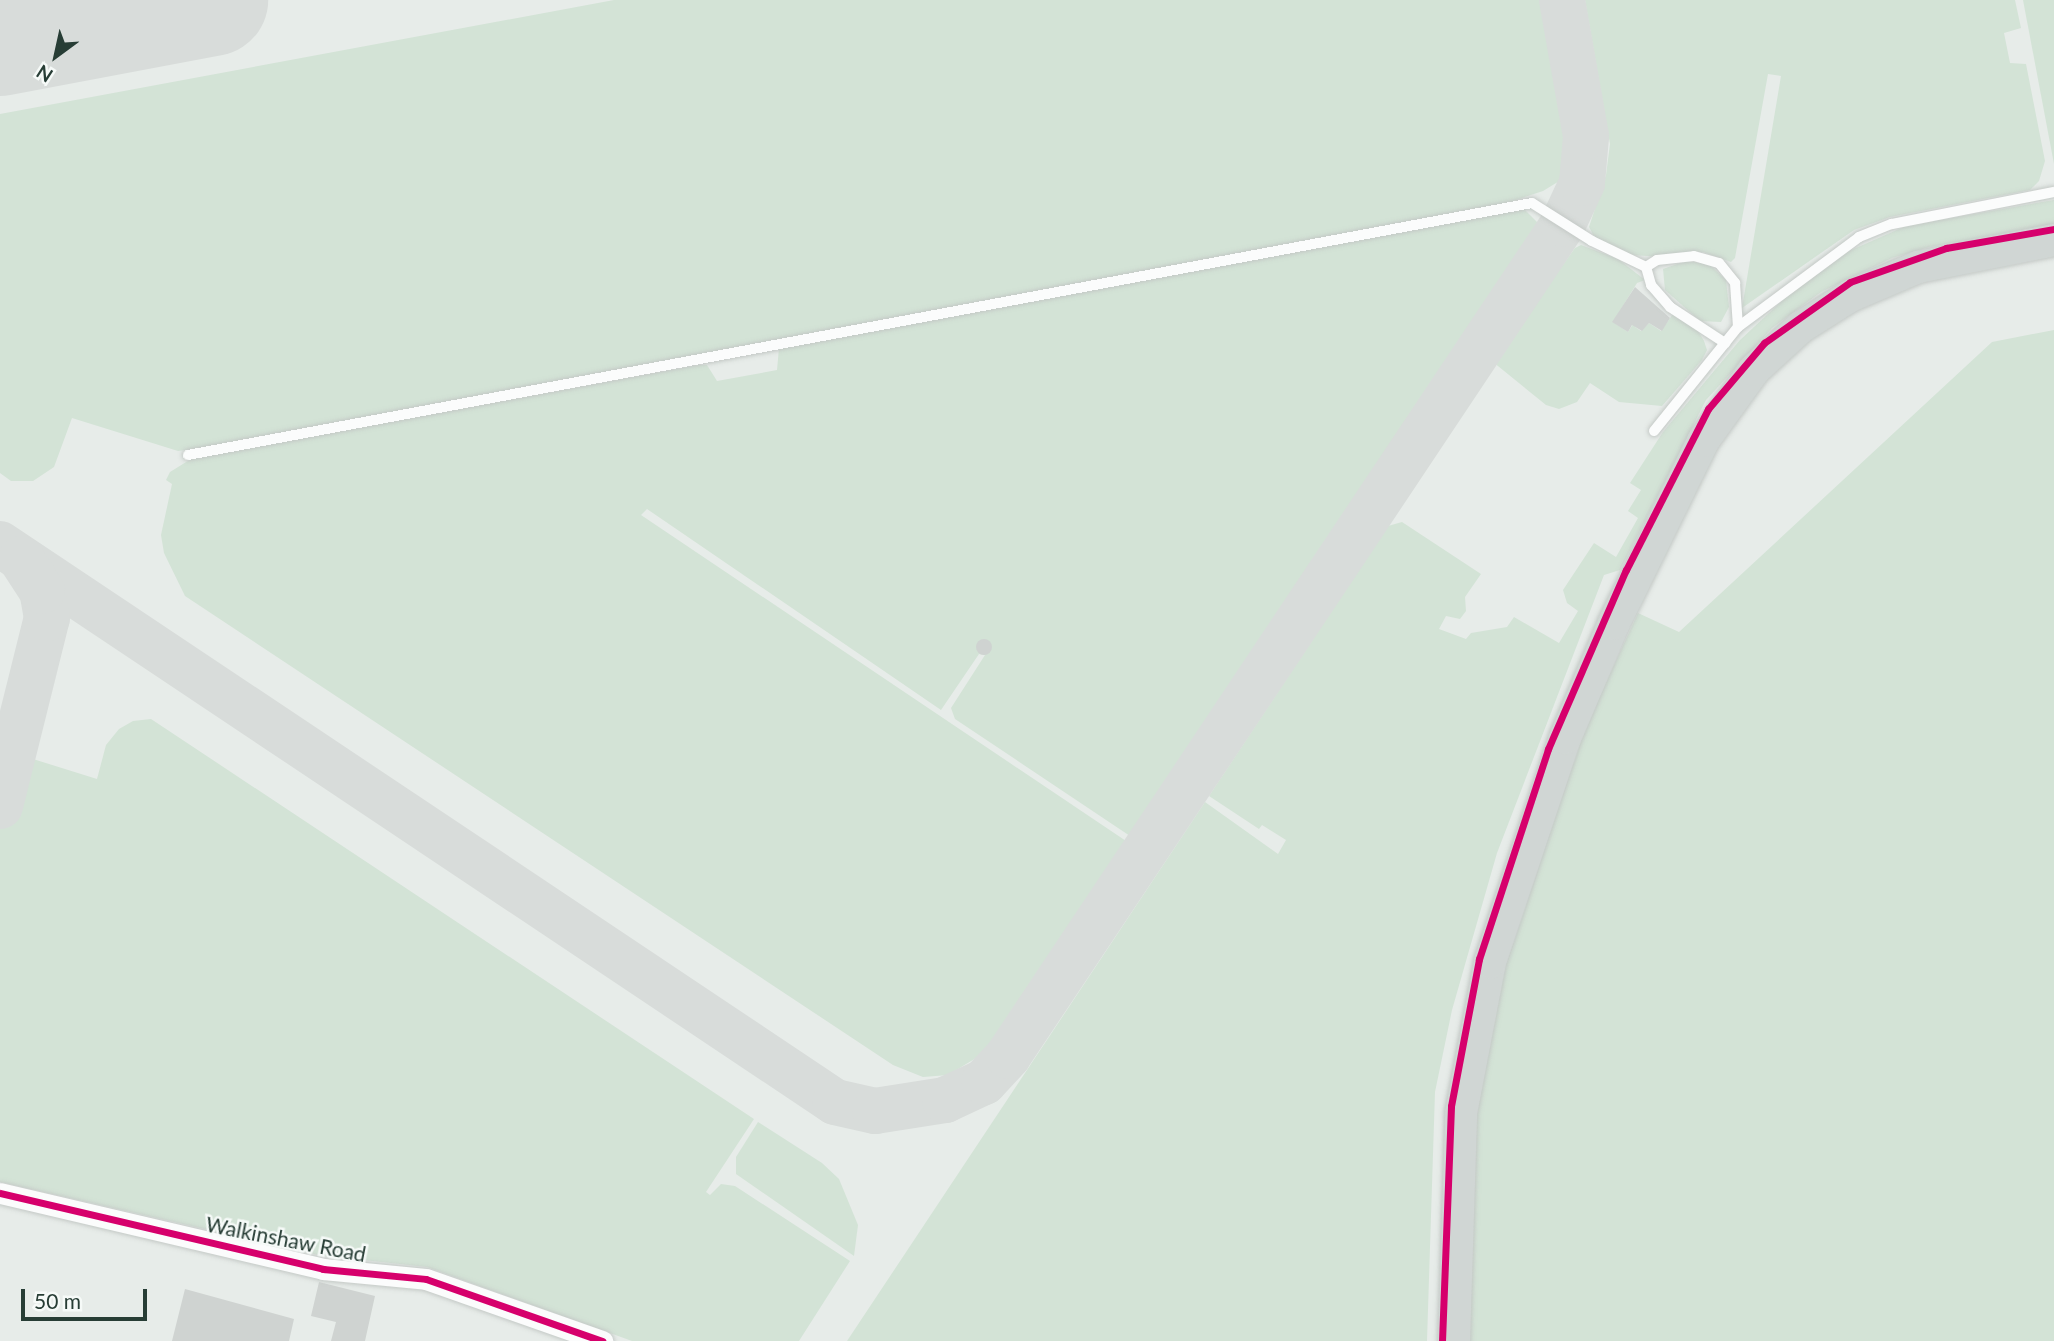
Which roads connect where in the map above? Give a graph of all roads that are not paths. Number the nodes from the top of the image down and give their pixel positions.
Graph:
1 (2054, 192) edge
2 (2054, 240) edge
3 (1646, 267) junction
4 (1738, 327) junction
5 (1725, 343) junction
6 (1654, 430) dead end
7 (188, 455) dead end
8 (0, 1193) edge
9 (601, 1341) edge
10 (1454, 1341) edge

1 - 4 lane
2 - 10 main road
3 - 4 lane
3 - 5 lane
3 - 7 lane
4 - 5 lane
5 - 6 lane
8 - 9 street, Walkinshaw Road

